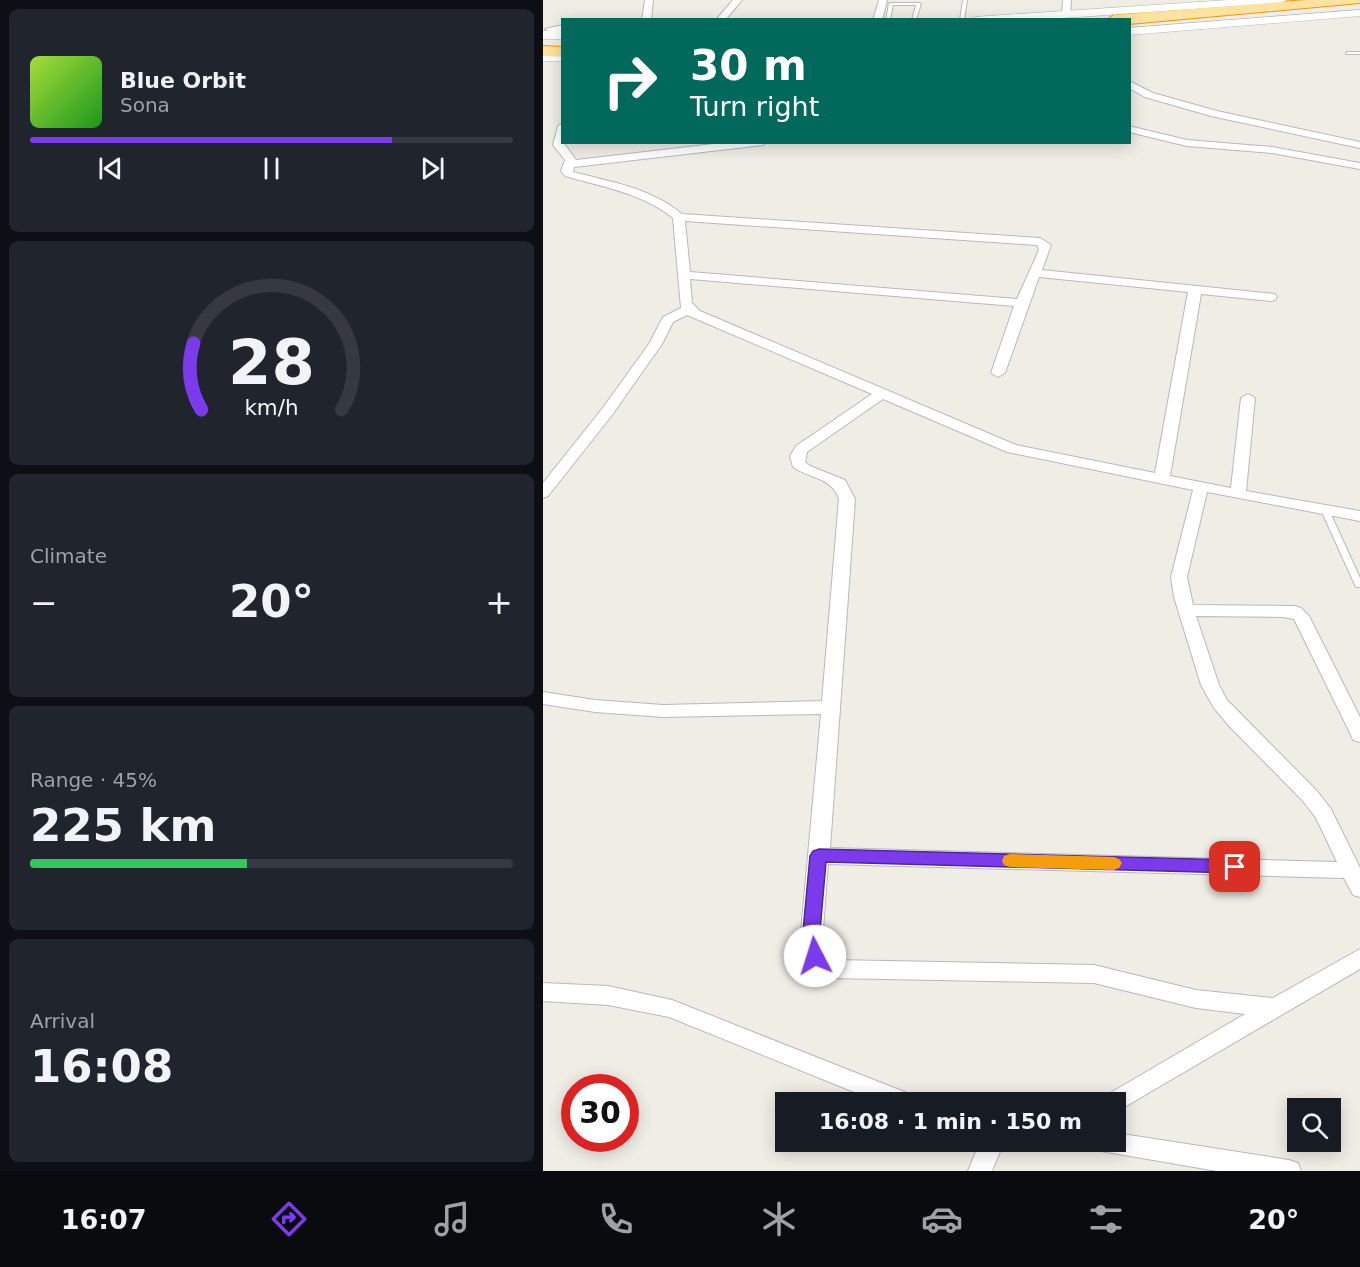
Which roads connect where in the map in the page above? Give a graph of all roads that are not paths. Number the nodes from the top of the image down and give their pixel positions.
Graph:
1 (649, 0) edge
2 (738, 0) edge
3 (883, 0) edge
4 (965, 0) edge
5 (1068, 0) edge
6 (1281, 0) edge
7 (1355, 0) edge
8 (1360, 11) edge
9 (1067, 15) junction
10 (1235, 16) junction
11 (646, 18) edge
12 (722, 18) edge
13 (878, 18) edge
14 (888, 18) edge
15 (915, 18) edge
16 (962, 18) edge
17 (1012, 18) edge
18 (1208, 18) junction
19 (1131, 20) edge
20 (1131, 27) edge
21 (561, 29) edge
22 (1131, 32) edge
23 (561, 35) edge
24 (545, 36) edge
25 (561, 42) edge
26 (543, 51) edge
27 (561, 52) edge
28 (1349, 53) dead end
29 (1360, 53) edge
30 (543, 57) edge
31 (561, 57) edge
32 (1131, 85) edge
33 (1131, 129) edge
34 (561, 134) edge
35 (746, 144) edge
36 (1360, 145) edge
37 (571, 164) junction
38 (1360, 166) edge
39 (679, 218) junction
40 (1035, 273) junction
41 (683, 275) junction
42 (1195, 289) junction
43 (1271, 297) dead end
44 (1022, 303) junction
45 (688, 309) junction
46 (998, 373) dead end
47 (882, 394) junction
48 (1248, 398) dead end
49 (1162, 478) junction
50 (1201, 487) junction
51 (543, 493) edge
52 (1238, 494) junction
53 (1325, 510) junction
54 (1360, 516) edge
55 (1359, 585) edge
56 (1186, 610) junction
57 (543, 698) edge
58 (830, 707) junction
59 (1360, 735) edge
60 (819, 856) junction
61 (1350, 870) junction
62 (1360, 889) edge
63 (1360, 958) edge
64 (543, 992) edge
65 (1276, 1008) junction
66 (879, 1092) edge
67 (1126, 1096) edge
68 (1126, 1146) edge
69 (988, 1152) edge
70 (980, 1171) edge
71 (1289, 1171) edge

1 - 11 street
2 - 12 street
3 - 13 street
4 - 16 lane
5 - 9 street
6 - 9 street
7 - 10 highway
8 - 10 highway
8 - 22 street
9 - 17 street
10 - 18 highway
14 - 15 lane
18 - 19 highway
18 - 20 highway
21 - 24 street
23 - 24 street
24 - 25 highway
26 - 27 highway
28 - 29 lane
30 - 31 street
32 - 36 street
33 - 38 street
34 - 37 street
35 - 37 street
37 - 39 street
39 - 40 street
39 - 41 street
40 - 42 street
40 - 44 street
41 - 44 street
41 - 45 street
42 - 43 street
42 - 49 street
44 - 46 street
45 - 47 street
45 - 51 street
47 - 49 street
47 - 58 street
48 - 52 street
49 - 50 street
50 - 52 street
50 - 56 street
52 - 53 street
53 - 54 street
53 - 55 lane
56 - 59 street
56 - 61 street
57 - 58 street
58 - 60 street
60 - 61 street
60 - 65 street
61 - 62 street
63 - 65 street
64 - 66 street
65 - 67 street
68 - 71 street
69 - 70 street

